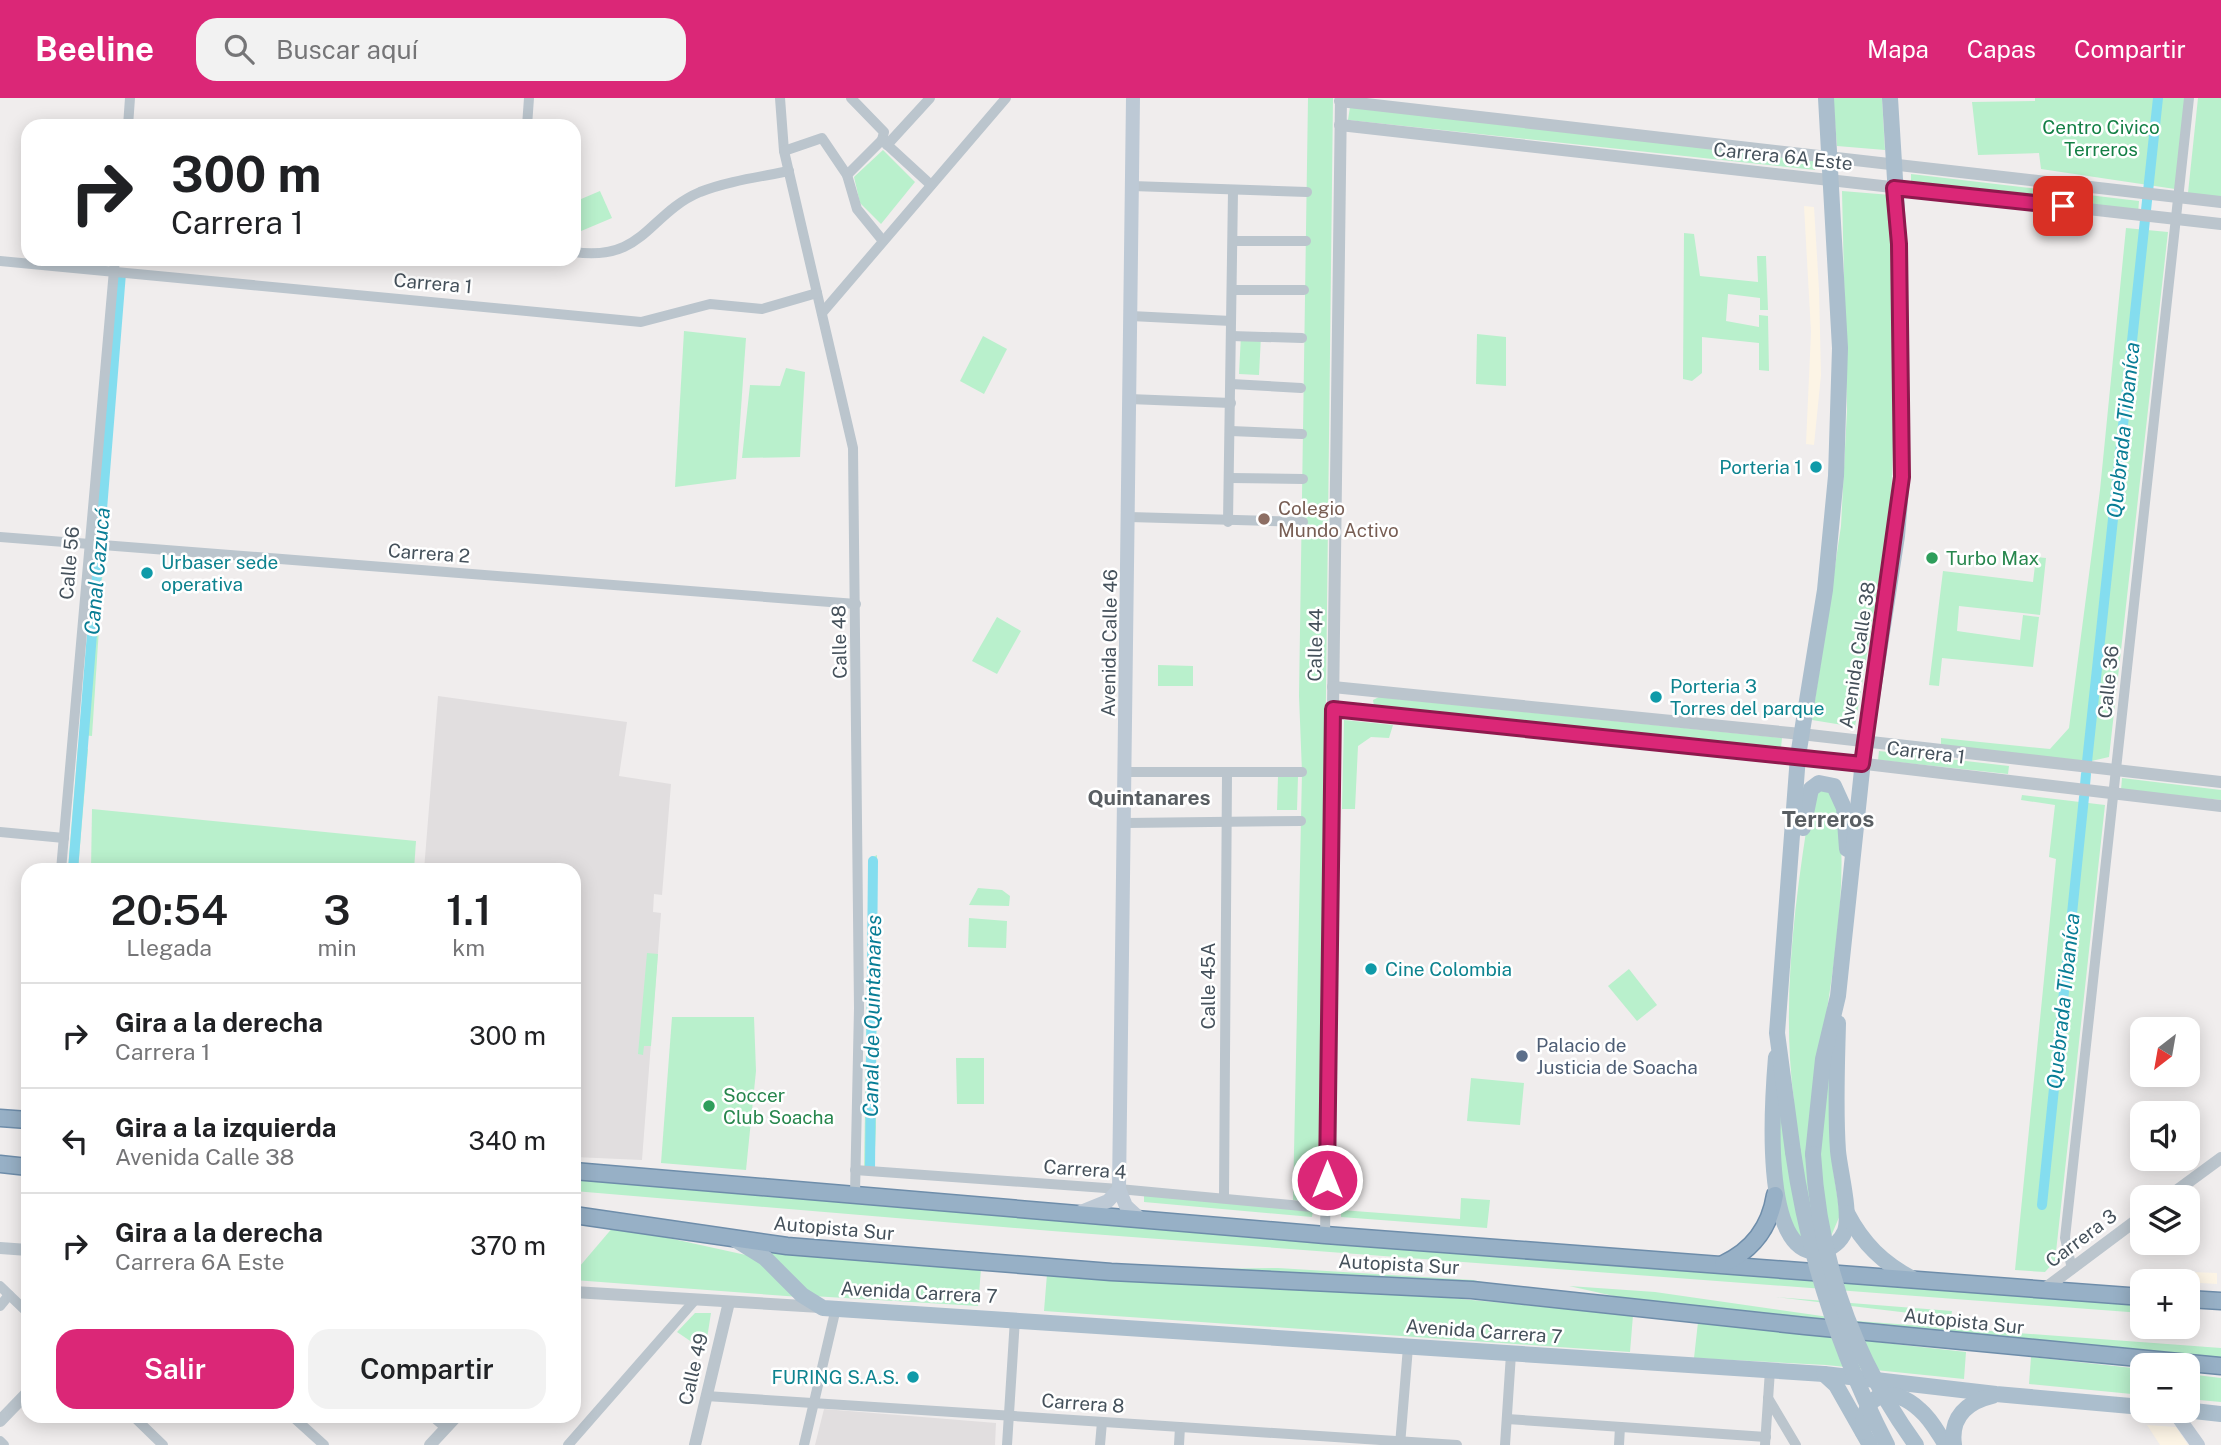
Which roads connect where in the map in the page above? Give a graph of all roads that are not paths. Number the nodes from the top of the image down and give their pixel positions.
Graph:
1 (130, 98) edge
2 (529, 98) edge
3 (780, 98) edge
4 (851, 98) edge
5 (930, 98) edge
6 (1006, 98) edge
7 (1133, 98) edge
8 (1826, 98) edge
9 (1890, 98) edge
10 (2189, 98) edge
11 (1340, 100) edge
12 (128, 119) edge
13 (528, 119) edge
14 (1340, 125) junction
15 (885, 142) junction
16 (784, 151) junction
17 (1829, 158) junction
18 (1893, 166) junction
19 (789, 170) junction
20 (847, 175) junction
21 (1830, 181) junction
22 (931, 185) junction
23 (1132, 187) junction
24 (1894, 188) junction
25 (1233, 191) junction
26 (1307, 192) dead end
27 (2178, 197) junction
28 (2221, 202) edge
29 (2176, 219) junction
30 (2221, 224) edge
31 (1233, 240) junction
32 (883, 241) junction
33 (1306, 241) dead end
34 (581, 252) edge
35 (0, 261) edge
36 (21, 263) edge
37 (51, 266) edge
38 (114, 266) edge
39 (113, 272) junction
40 (1232, 289) junction
41 (1304, 290) dead end
42 (817, 293) junction
43 (822, 313) junction
44 (1131, 316) junction
45 (1231, 321) junction
46 (1231, 336) junction
47 (1302, 338) dead end
48 (1231, 384) junction
49 (1301, 388) dead end
50 (1129, 399) junction
51 (1231, 403) junction
52 (1231, 431) junction
53 (1302, 434) dead end
54 (1231, 478) junction
55 (1303, 479) dead end
56 (1129, 517) junction
57 (1228, 522) junction
58 (1303, 522) dead end
59 (0, 537) edge
60 (91, 544) junction
61 (856, 604) junction
62 (1333, 687) junction
63 (1373, 691) junction
64 (1333, 709) junction
65 (1371, 713) junction
66 (1801, 734) junction
67 (1864, 742) junction
68 (1798, 756) junction
69 (2028, 761) junction
70 (2043, 763) junction
71 (1862, 764) junction
72 (2116, 771) junction
73 (1126, 772) junction
74 (1302, 772) dead end
75 (1227, 774) junction
76 (2221, 782) edge
77 (2016, 783) junction
78 (2042, 786) junction
79 (2113, 795) junction
80 (2221, 806) edge
81 (1301, 821) dead end
82 (1226, 822) junction
83 (1126, 823) junction
84 (0, 832) edge
85 (64, 838) junction
86 (62, 863) edge
87 (1849, 890) junction
88 (1785, 920) junction
89 (1838, 996) junction
90 (1777, 1033) junction
91 (0, 1118) edge
92 (21, 1120) edge
93 (2221, 1158) edge
94 (0, 1164) edge
95 (21, 1166) edge
96 (855, 1170) junction
97 (581, 1172) edge
98 (2184, 1185) edge
99 (1119, 1189) junction
100 (855, 1194) junction
101 (1775, 1195) junction
102 (1224, 1198) junction
103 (1312, 1207) dead end
104 (1846, 1212) junction
105 (1075, 1214) junction
106 (581, 1216) edge
107 (1139, 1218) junction
108 (2130, 1225) edge
109 (1325, 1235) junction
110 (736, 1240) junction
111 (0, 1248) edge
112 (21, 1250) edge
113 (1722, 1265) junction
114 (2072, 1269) junction
115 (1913, 1279) junction
116 (0, 1286) edge
117 (2043, 1290) junction
118 (581, 1292) edge
119 (9, 1295) junction
120 (2130, 1296) edge
121 (695, 1300) junction
122 (2200, 1300) edge
123 (2221, 1301) edge
124 (729, 1302) junction
125 (0, 1306) edge
126 (21, 1306) edge
127 (830, 1308) junction
128 (1015, 1319) junction
129 (1408, 1348) junction
130 (1511, 1354) junction
131 (2221, 1366) edge
132 (1770, 1370) junction
133 (1824, 1374) junction
134 (1996, 1394) junction
135 (706, 1396) junction
136 (1768, 1398) junction
137 (21, 1399) edge
138 (814, 1403) junction
139 (2130, 1405) edge
140 (2200, 1412) edge
141 (2221, 1414) edge
142 (1009, 1416) junction
143 (1507, 1419) junction
144 (0, 1421) edge
145 (1102, 1422) junction
146 (140, 1423) edge
147 (440, 1423) edge
148 (451, 1423) edge
149 (2182, 1423) edge
150 (301, 1424) edge
151 (1180, 1427) junction
152 (1620, 1427) junction
153 (446, 1428) junction
154 (1254, 1432) junction
155 (1867, 1438) edge
156 (0, 1441) edge
157 (1327, 1441) edge
158 (1765, 1441) edge
159 (1400, 1443) edge
160 (4, 1445) edge
161 (163, 1445) edge
162 (324, 1445) edge
163 (430, 1445) edge
164 (568, 1445) edge
165 (695, 1445) edge
166 (804, 1445) edge
167 (1007, 1445) edge
168 (1100, 1445) edge
169 (1179, 1445) edge
170 (1253, 1445) edge
171 (1457, 1445) edge
172 (1505, 1445) edge
173 (1619, 1445) edge
174 (1796, 1445) edge
175 (1887, 1445) edge
176 (1916, 1445) edge
177 (1946, 1445) edge
178 (1954, 1445) edge
179 (2198, 1445) edge

1 - 12 street
2 - 13 street
3 - 16 street, Calle 48
4 - 15 street
5 - 15 street
6 - 22 street
7 - 23 main road, Avenida Calle 46
8 - 17 main road
9 - 18 main road, Avenida Calle 38
10 - 27 street, Calle 36
11 - 14 street, Calle 44
11 - 17 street, Carrera 6A Este
14 - 21 street, Carrera 6A Este
14 - 62 street, Calle 44
15 - 20 street
15 - 22 street
16 - 19 street, Calle 48
16 - 20 street
17 - 18 street, Carrera 6A Este
17 - 21 main road
18 - 24 main road, Avenida Calle 38
18 - 27 street, Carrera 6A Este
19 - 34 street
19 - 42 street, Calle 48
20 - 32 street
21 - 24 street, Carrera 6A Este
21 - 66 main road
22 - 32 street
23 - 25 street
23 - 44 main road, Avenida Calle 46
24 - 29 street, Carrera 6A Este
24 - 67 main road, Avenida Calle 38
25 - 26 street
25 - 31 street
27 - 28 street, Carrera 6A Este
27 - 29 street, Calle 36
29 - 30 street, Carrera 6A Este
29 - 72 street, Calle 36
31 - 33 street
31 - 40 street
32 - 43 street
35 - 36 street, Carrera 1
37 - 39 street, Carrera 1
38 - 39 street, Calle 56
39 - 42 street, Carrera 1
39 - 60 street, Calle 56
40 - 41 street
40 - 45 street
42 - 43 street, Calle 48
43 - 61 street, Calle 48
44 - 45 street
44 - 50 main road, Avenida Calle 46
45 - 46 street
46 - 47 street
46 - 48 street
48 - 49 street
48 - 51 street
50 - 51 street
50 - 56 main road, Avenida Calle 46
51 - 52 street
52 - 53 street
52 - 54 street
54 - 55 street
54 - 57 street
56 - 57 street
56 - 73 main road, Avenida Calle 46
57 - 58 street
59 - 60 street, Carrera 2
60 - 61 street, Carrera 2
60 - 85 street, Calle 56
61 - 96 street, Calle 48
62 - 63 street, Carrera 1
62 - 64 street, Calle 44
63 - 65 street
63 - 66 street, Carrera 1
64 - 65 street, Carrera 1
64 - 109 street, Calle 44
65 - 68 street, Carrera 1
66 - 67 street, Carrera 1
66 - 68 main road
67 - 69 street, Carrera 1
67 - 71 main road, Avenida Calle 38
68 - 71 street, Carrera 1
68 - 88 main road
69 - 70 street, Carrera 1
69 - 77 street
70 - 72 street, Carrera 1
70 - 78 street
71 - 77 street, Carrera 1
71 - 87 main road, Avenida Calle 38
72 - 76 street, Carrera 1
72 - 79 street, Calle 36
73 - 75 street
73 - 83 main road, Avenida Calle 46
74 - 75 street
75 - 82 street, Calle 45A
77 - 78 street, Carrera 1
78 - 79 street, Carrera 1
79 - 80 street, Carrera 1
79 - 114 street, Calle 36
81 - 82 street
82 - 83 street
82 - 102 street, Calle 45A
83 - 99 main road, Avenida Calle 46
84 - 85 street
85 - 86 street, Calle 56
87 - 88 main road
87 - 89 main road, Avenida Calle 38
88 - 90 main road
89 - 104 main road
89 - 176 main road, Avenida Calle 38, bridge
90 - 101 main road
90 - 175 main road, bridge
91 - 92 highway
93 - 98 street
94 - 95 highway
96 - 99 street, Carrera 4
96 - 100 street, Calle 48
97 - 100 highway, Autopista Sur
99 - 102 street, Carrera 4
99 - 105 main road
99 - 107 main road
100 - 105 highway, Autopista Sur
101 - 104 main road
101 - 113 highway
102 - 103 street, Carrera 4
104 - 115 main road
105 - 107 highway, Autopista Sur
106 - 110 highway, Autopista Sur
107 - 109 highway, Autopista Sur
108 - 114 street, Carrera 3
109 - 113 highway, Autopista Sur
110 - 127 main road, Avenida Carrera 7
110 - 131 highway, Autopista Sur
111 - 112 street
113 - 115 highway, Autopista Sur
114 - 117 street, Carrera 3
115 - 117 highway, Autopista Sur
116 - 119 street
117 - 120 highway, Autopista Sur
118 - 121 street, Avenida Carrera 7
119 - 125 street
119 - 126 street
121 - 124 street, Avenida Carrera 7
121 - 164 street
122 - 123 highway
124 - 127 street, Avenida Carrera 7
124 - 135 street, Calle 49
127 - 128 main road, Avenida Carrera 7
127 - 138 street
128 - 129 main road, Avenida Carrera 7
128 - 142 street
129 - 130 main road, Avenida Carrera 7
129 - 159 street
130 - 132 main road, Avenida Carrera 7
130 - 143 street
132 - 133 main road, Avenida Carrera 7
132 - 136 street
133 - 134 main road, Avenida Carrera 7
133 - 155 main road
134 - 139 main road, Avenida Carrera 7
134 - 178 main road
135 - 138 street, Carrera 8
135 - 165 street, Calle 49
136 - 158 street
136 - 174 street
137 - 144 street
138 - 142 street, Carrera 8
138 - 166 street
140 - 141 main road
142 - 145 street, Carrera 8
142 - 167 street
143 - 152 street
143 - 172 street
145 - 151 street, Carrera 8
145 - 168 street
146 - 161 street
147 - 153 street
148 - 153 street
149 - 179 main road
150 - 162 street
151 - 154 street, Carrera 8
151 - 169 street
152 - 158 street
152 - 173 street
153 - 163 street
154 - 157 street, Carrera 8
154 - 170 street
155 - 177 main road
156 - 160 street
157 - 159 street, Carrera 8
159 - 171 street, Carrera 8

